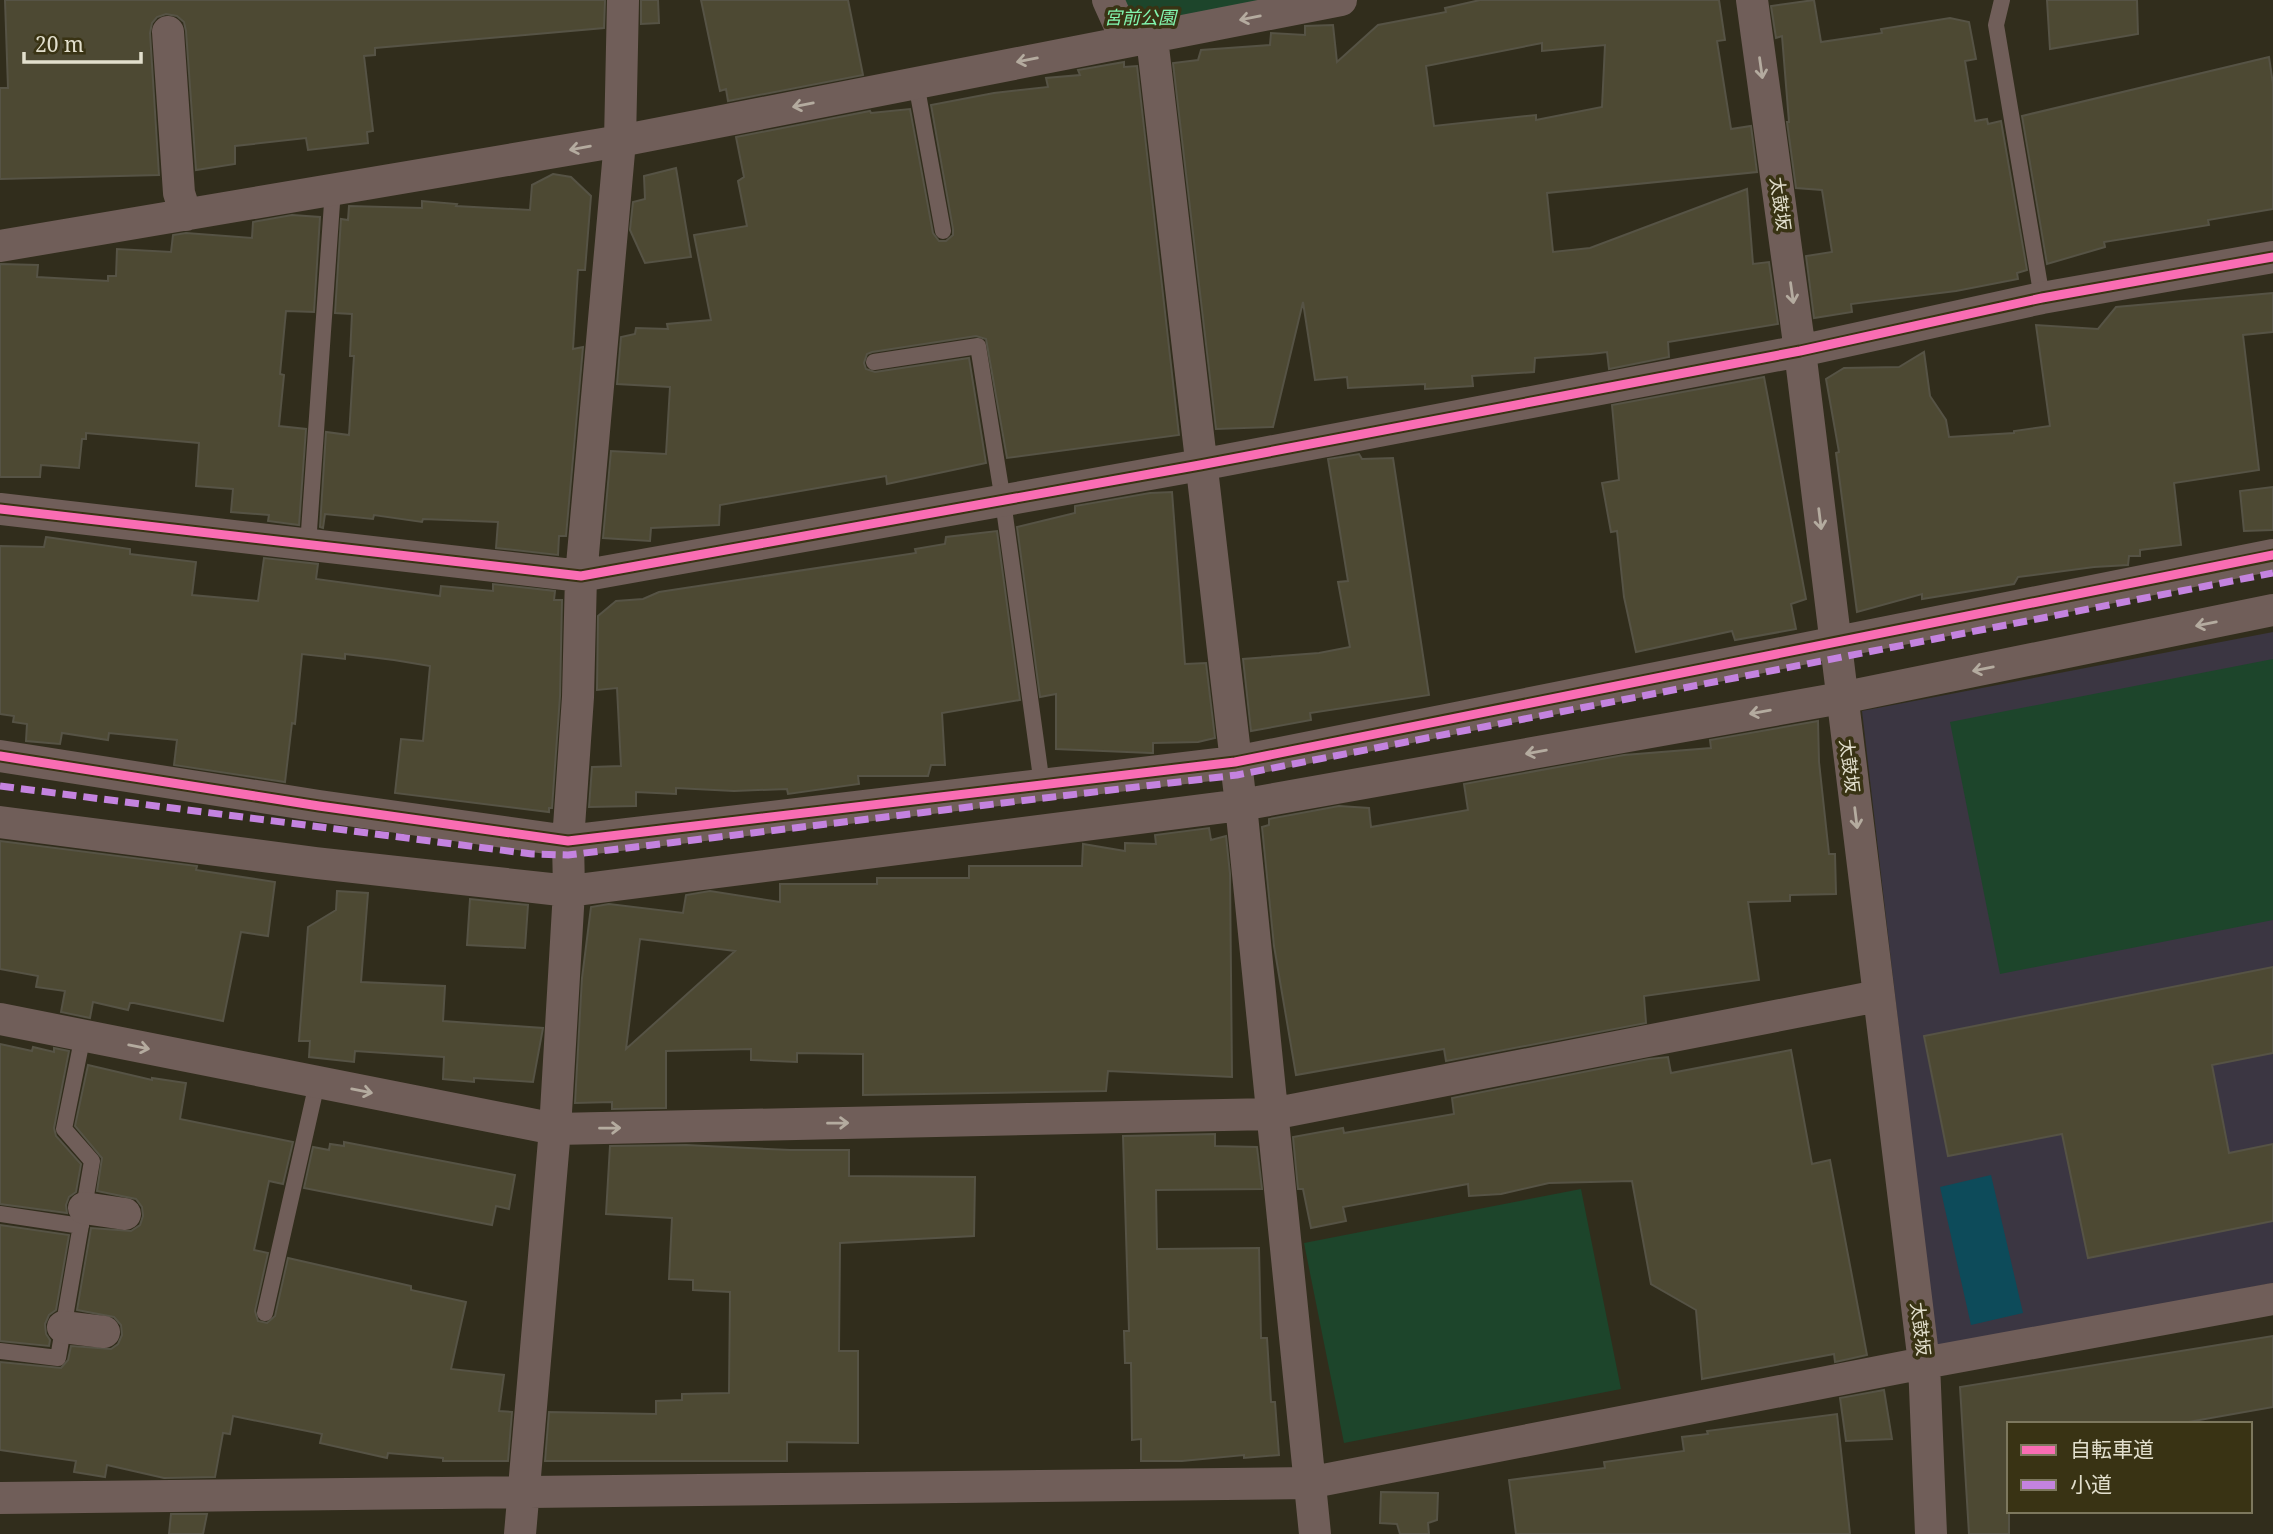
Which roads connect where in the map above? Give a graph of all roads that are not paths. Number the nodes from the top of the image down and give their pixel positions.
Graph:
1 (623, 0) edge
2 (1108, 0) edge
3 (1341, 0) edge
4 (1752, 0) edge
5 (2003, 0) edge
6 (168, 32) dead end
7 (1139, 39) junction
8 (916, 83) junction
9 (620, 141) junction
10 (333, 190) junction
11 (186, 215) junction
12 (943, 231) dead end
13 (0, 246) edge
14 (2273, 257) edge
15 (2042, 298) junction
16 (1800, 351) junction
17 (874, 362) dead end
18 (1200, 465) junction
19 (1003, 501) junction
20 (0, 509) edge
21 (308, 545) junction
22 (2273, 555) edge
23 (582, 576) junction
24 (2273, 610) edge
25 (1835, 642) junction
26 (1841, 698) junction
27 (0, 756) edge
28 (1235, 762) junction
29 (1042, 785) junction
30 (1241, 805) junction
31 (0, 822) edge
32 (568, 841) junction
33 (569, 891) junction
34 (1878, 996) junction
35 (0, 1019) edge
36 (83, 1035) junction
37 (317, 1083) junction
38 (1272, 1114) junction
39 (555, 1129) junction
40 (0, 1214) edge
41 (125, 1214) dead end
42 (82, 1217) junction
43 (2273, 1299) edge
44 (265, 1313) dead end
45 (63, 1326) junction
46 (104, 1332) dead end
47 (0, 1351) edge
48 (1924, 1363) junction
49 (1308, 1483) junction
50 (522, 1493) junction
51 (0, 1498) edge
52 (520, 1534) edge
53 (1315, 1534) edge
54 (1931, 1534) edge

1 - 9 street
2 - 7 street
3 -> 7 street
4 -> 16 street, 太鼓坂
5 - 15 lane
6 - 11 street
7 -> 8 street
7 - 18 street
8 -> 9 street
8 - 12 lane
9 -> 10 street
9 - 23 street
10 - 11 street
10 - 21 lane
11 - 13 street
14 - 15 street
15 - 16 street
16 - 18 street
16 -> 25 street, 太鼓坂
17 - 19 lane
18 - 19 street
18 - 28 street
19 - 23 street
19 - 29 lane
20 - 21 street
21 - 23 street
22 - 25 street
23 - 32 street
24 -> 26 street
25 - 26 street, 太鼓坂
25 - 28 street
26 -> 30 street
26 -> 34 street, 太鼓坂
27 - 32 street
28 - 29 street
28 - 30 street
29 - 32 street
30 - 33 street
30 - 38 street
31 - 33 street
32 - 33 street
33 - 39 street
34 - 38 street
34 - 48 street, 太鼓坂
35 - 36 street
36 -> 37 street
36 - 42 lane
37 -> 39 street
37 - 44 lane
39 -> 38 street
38 - 49 street
39 - 50 street
40 - 42 lane
41 - 42 street
42 - 45 lane
43 - 48 street
45 - 46 street
45 - 47 lane
48 - 49 street
48 - 54 street, 太鼓坂
49 - 50 street
49 - 53 street
50 - 51 street
50 - 52 street

